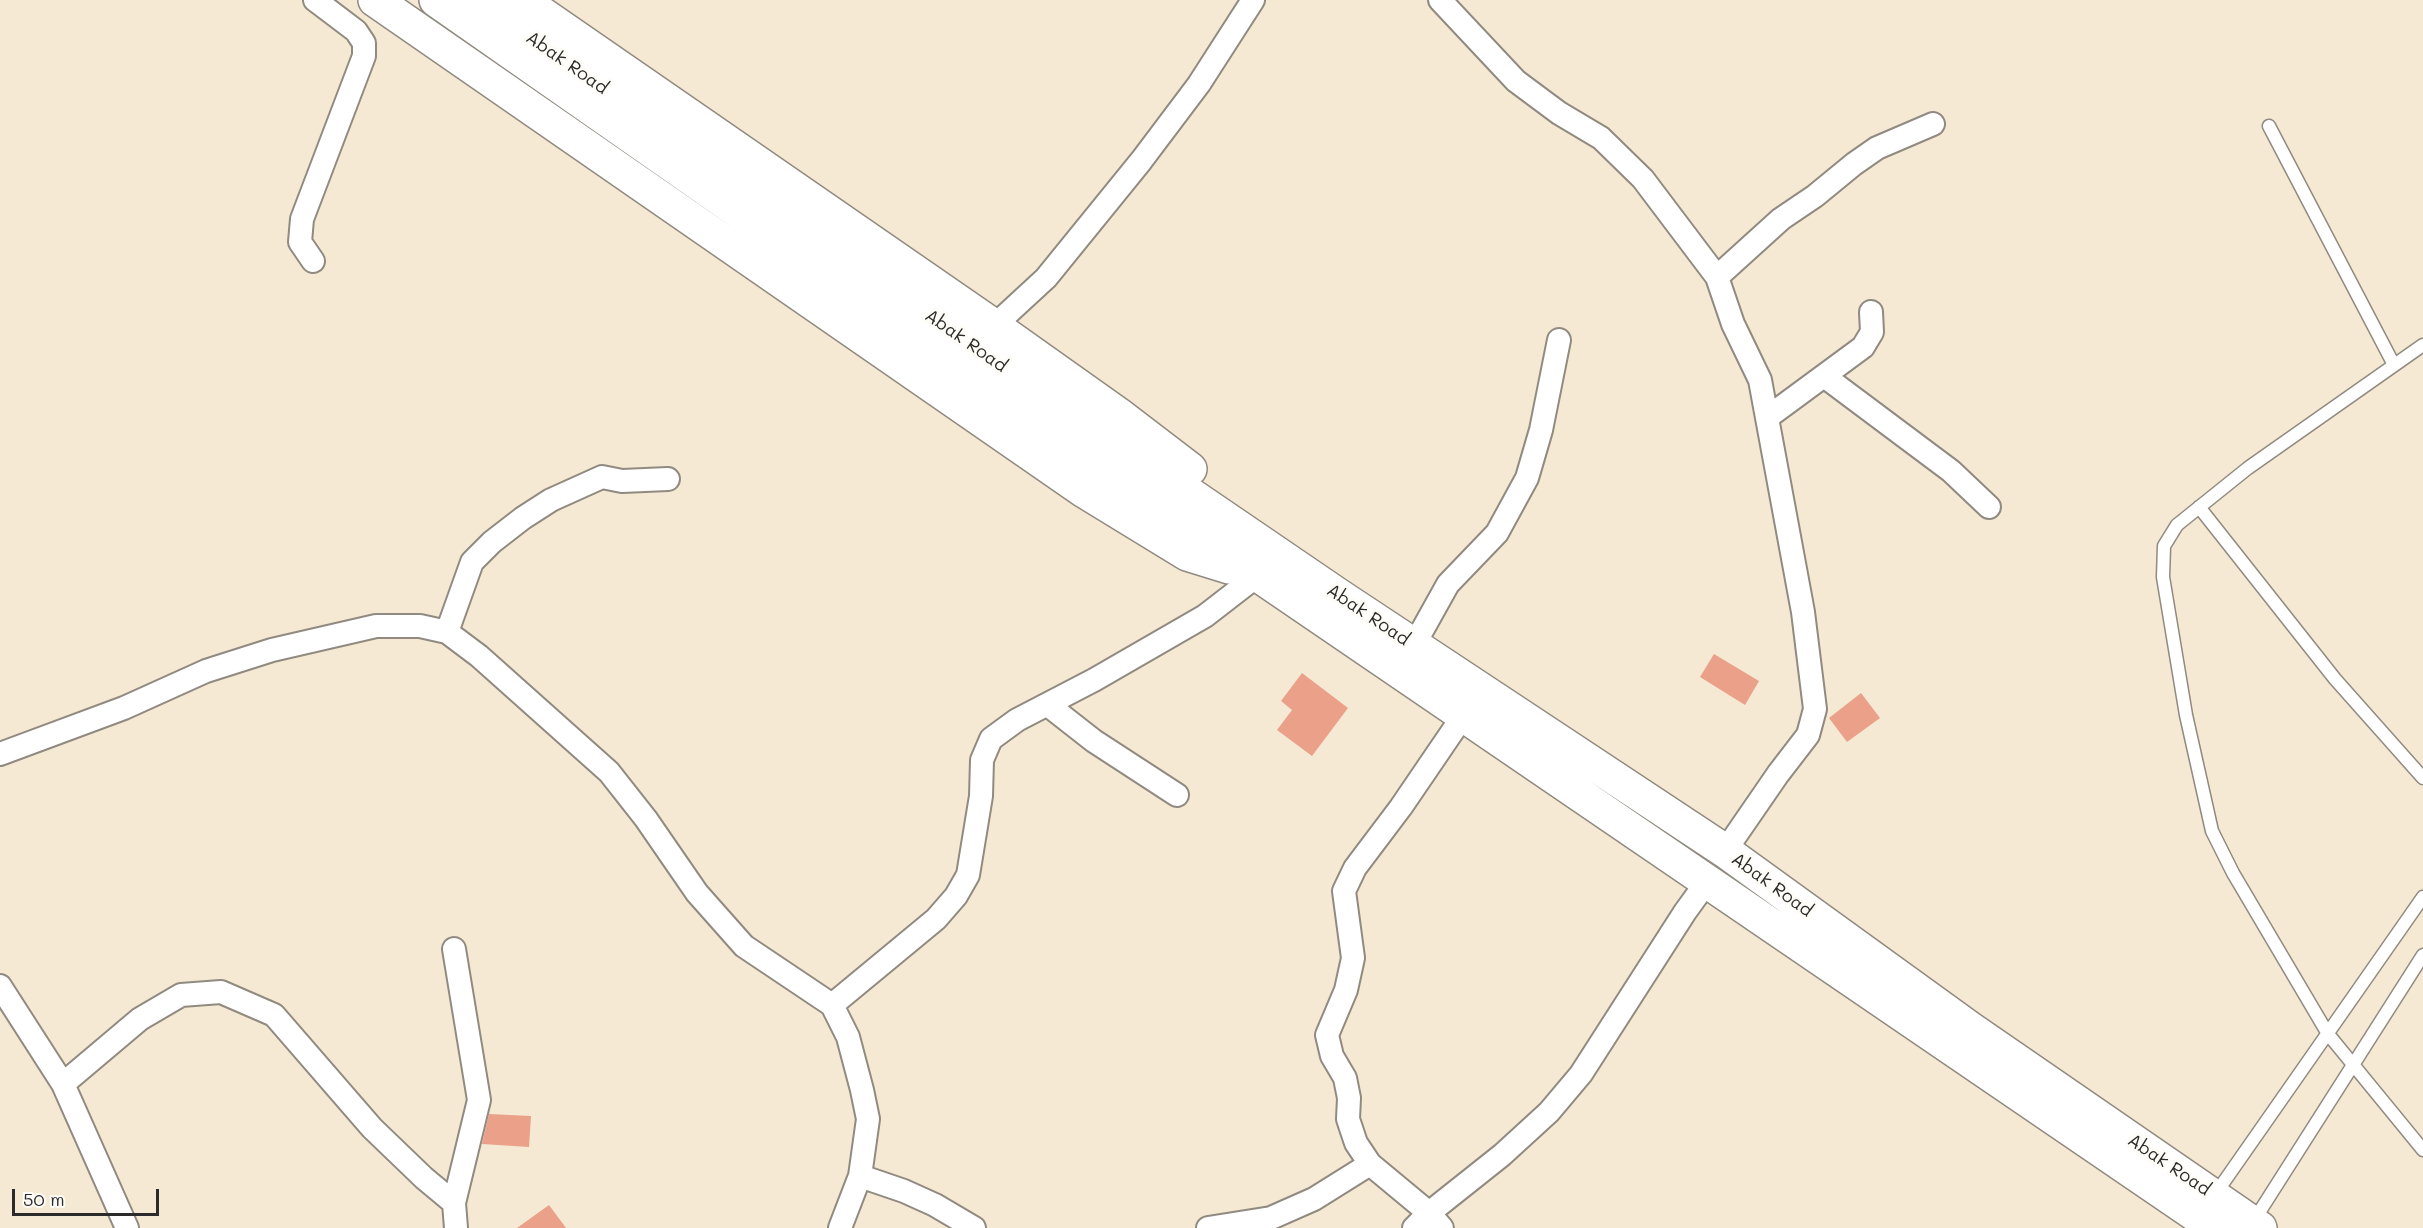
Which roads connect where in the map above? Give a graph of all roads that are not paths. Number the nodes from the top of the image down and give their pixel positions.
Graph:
1 (315, 0) edge
2 (375, 0) edge
3 (436, 0) edge
4 (476, 0) edge
5 (522, 0) edge
6 (1253, 0) edge
7 (1440, 0) edge
8 (1933, 124) dead end
9 (2269, 126) dead end
10 (313, 261) dead end
11 (1717, 277) junction
12 (1871, 312) dead end
13 (994, 326) junction
14 (1559, 340) dead end
15 (2423, 345) edge
16 (2417, 353) edge
17 (2394, 365) junction
18 (1824, 376) junction
19 (1768, 417) junction
20 (668, 479) dead end
21 (1989, 507) dead end
22 (2199, 507) junction
23 (1258, 575) junction
24 (1338, 595) junction
25 (447, 632) junction
26 (1414, 645) junction
27 (1048, 705) junction
28 (1463, 716) junction
29 (0, 754) edge
30 (2423, 778) edge
31 (1177, 795) dead end
32 (1725, 851) junction
33 (1706, 883) junction
34 (2423, 897) edge
35 (454, 949) dead end
36 (2423, 955) edge
37 (0, 986) edge
38 (832, 1005) junction
39 (2328, 1034) junction
40 (2353, 1066) junction
41 (63, 1084) junction
42 (2423, 1150) edge
43 (1370, 1164) junction
44 (861, 1176) junction
45 (454, 1203) junction
46 (2210, 1214) edge
47 (1428, 1223) edge
48 (2254, 1226) edge
49 (127, 1228) edge
50 (456, 1228) edge
51 (840, 1228) edge
52 (974, 1228) edge
53 (1208, 1228) edge

1 - 10 street
2 - 23 highway
3 - 23 highway, Abak Road
4 - 24 highway, Abak Road
5 - 13 highway
6 - 13 street
7 - 11 street
8 - 11 street
9 - 17 lane
11 - 19 street
12 - 18 street
13 - 24 highway
14 - 26 street
15 - 16 lane
16 - 17 lane
17 - 22 lane
18 - 19 street
18 - 21 street
19 - 32 street
20 - 25 street
22 - 30 lane
22 - 39 lane
23 - 27 street
23 - 28 highway, Abak Road
24 - 26 highway, Abak Road
25 - 29 street
25 - 38 street
26 - 32 highway, Abak Road
27 - 31 street
27 - 38 street
28 - 33 highway, Abak Road
28 - 43 street
32 - 46 highway, Abak Road
33 - 46 highway, Abak Road
33 - 47 street
34 - 39 lane
35 - 45 street
36 - 40 lane
37 - 41 street
38 - 44 street
39 - 40 lane
39 - 46 lane
40 - 42 lane
40 - 48 lane
41 - 45 street
41 - 49 street
43 - 47 street
43 - 53 street
44 - 51 street
44 - 52 street
45 - 50 street
46 - 48 highway, Abak Road

